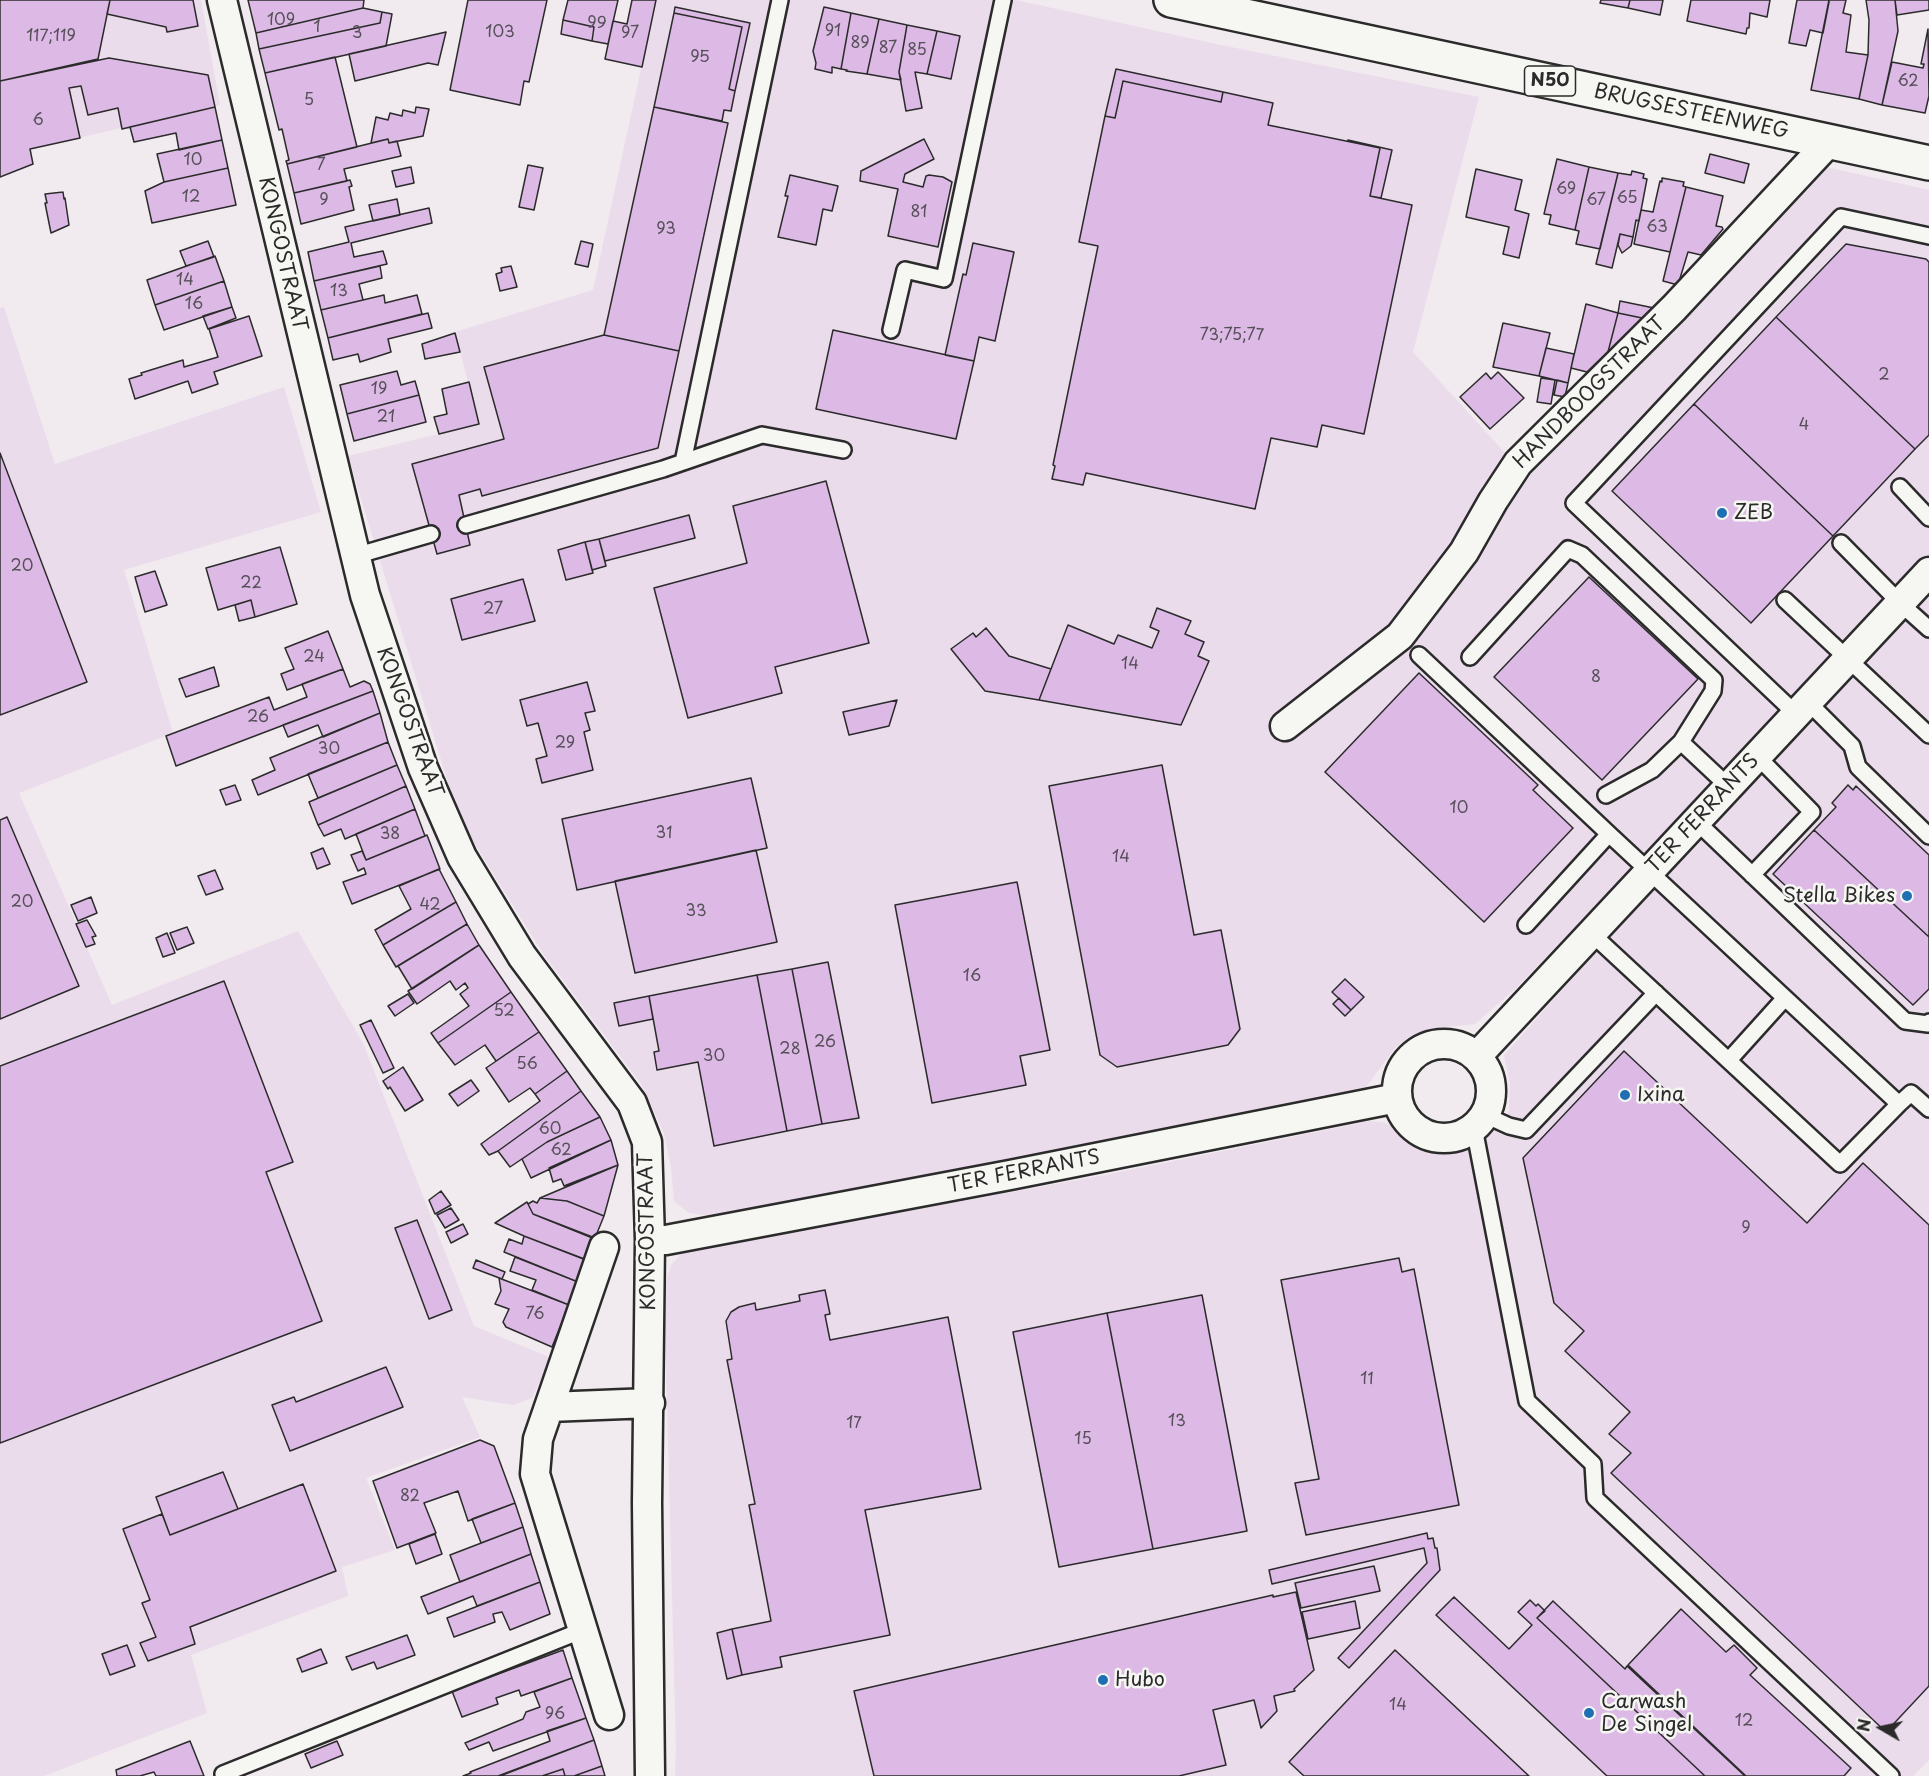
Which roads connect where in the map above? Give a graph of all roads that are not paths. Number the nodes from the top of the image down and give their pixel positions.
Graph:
1 (222, 0) edge
2 (1004, 0) edge
3 (776, 1) edge
4 (1181, 1) edge
5 (1829, 142) junction
6 (1929, 163) edge
7 (1929, 236) edge
8 (891, 330) dead end
9 (843, 450) dead end
10 (683, 462) junction
11 (1900, 487) dead end
12 (1929, 518) edge
13 (466, 525) dead end
14 (431, 534) dead end
15 (1841, 543) dead end
16 (355, 556) junction
17 (1929, 572) edge
18 (1785, 600) dead end
19 (1900, 603) junction
20 (1929, 629) edge
21 (1419, 656) dead end
22 (1470, 657) dead end
23 (1849, 658) junction
24 (1802, 708) junction
25 (1286, 726) dead end
26 (1929, 735) edge
27 (1681, 742) junction
28 (1757, 756) junction
29 (1729, 787) junction
30 (1606, 795) dead end
31 (1696, 821) junction
32 (1609, 834) junction
33 (1929, 836) edge
34 (1648, 873) junction
35 (1752, 875) junction
36 (1526, 925) dead end
37 (1591, 933) junction
38 (1656, 993) junction
39 (1784, 999) junction
40 (1929, 1022) edge
41 (1477, 1056) junction
42 (1729, 1060) junction
43 (1397, 1098) junction
44 (1899, 1104) junction
45 (1929, 1109) edge
46 (1480, 1122) junction
47 (650, 1240) junction
48 (604, 1247) dead end
49 (650, 1403) junction
50 (549, 1407) junction
51 (583, 1630) junction
52 (609, 1715) dead end
53 (223, 1774) dead end
54 (650, 1776) edge
55 (1892, 1776) edge

1 - 16 street, KONGOSTRAAT
2 - 8 lane
3 - 10 lane
4 - 5 main road, BRUGSESTEENWEG / N50
5 - 6 main road, BRUGSESTEENWEG / N50
5 - 25 street, HANDBOOGSTRAAT
7 - 24 lane
9 - 10 lane
10 - 13 lane
11 - 12 lane
14 - 16 lane
15 - 19 lane
16 - 47 street, KONGOSTRAAT
17 - 19 street, TER FERRANTS
18 - 23 lane
19 - 20 lane
19 - 23 street, TER FERRANTS
21 - 32 lane
22 - 27 lane
23 - 24 street, TER FERRANTS
23 - 26 lane
24 - 28 street, TER FERRANTS
24 - 33 lane
27 - 29 lane
27 - 30 lane
28 - 29 street, TER FERRANTS
28 - 35 lane
29 - 31 street, TER FERRANTS
31 - 34 street, TER FERRANTS
31 - 35 lane
32 - 34 lane
32 - 36 lane
34 - 37 street, TER FERRANTS
34 - 39 lane
35 - 40 lane
37 - 38 lane
37 - 41 street, TER FERRANTS
38 - 42 lane
38 - 46 lane
39 - 42 lane
39 - 44 lane
41 - 43 street
41 - 46 street
42 - 44 lane
43 - 46 street
43 - 47 street, TER FERRANTS
44 - 45 lane
46 - 55 lane
47 - 49 street, KONGOSTRAAT
48 - 50 street
49 - 50 street
49 - 54 street, KONGOSTRAAT
50 - 51 street
51 - 52 street
51 - 53 lane

